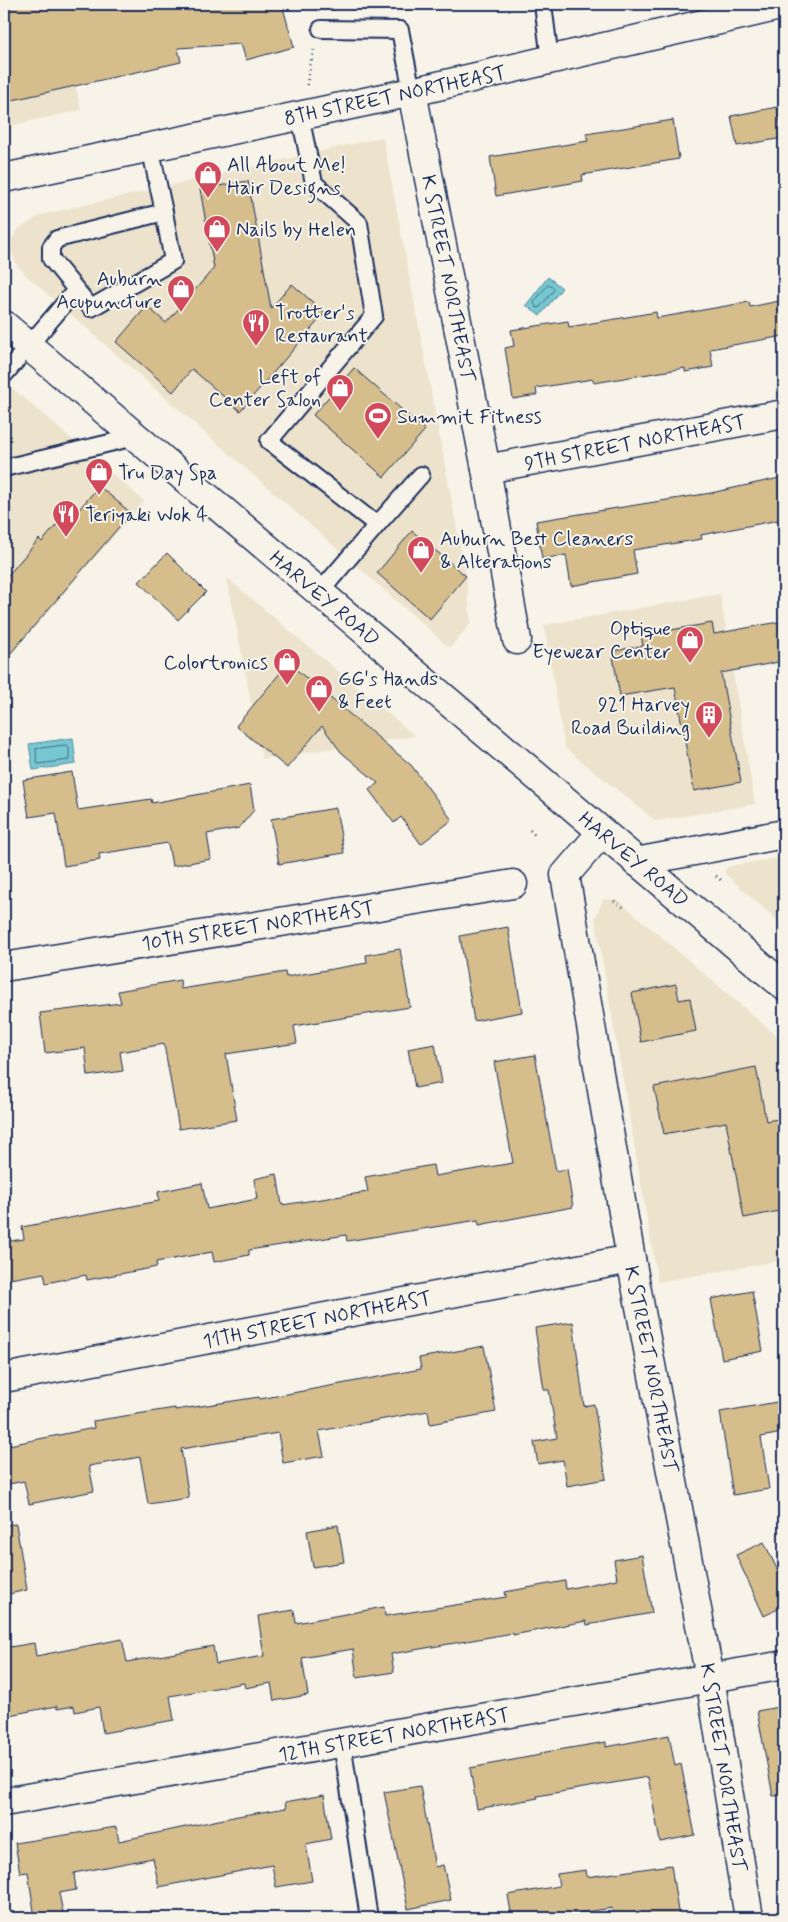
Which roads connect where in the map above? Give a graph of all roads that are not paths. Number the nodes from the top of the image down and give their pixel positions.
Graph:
1 (543, 4) edge
2 (784, 5) edge
3 (321, 29) dead end
4 (550, 60) junction
5 (412, 92) junction
6 (300, 116) junction
7 (150, 147) junction
8 (8, 180) edge
9 (164, 212) junction
10 (76, 290) junction
11 (4, 325) edge
12 (28, 346) junction
13 (4, 375) edge
14 (784, 414) edge
15 (135, 436) junction
16 (4, 468) edge
17 (486, 469) junction
18 (421, 475) dead end
19 (377, 525) junction
20 (319, 593) junction
21 (517, 640) dead end
22 (602, 832) junction
23 (784, 834) edge
24 (636, 862) junction
25 (513, 884) dead end
26 (4, 967) edge
27 (784, 986) edge
28 (631, 1260) junction
29 (4, 1378) edge
30 (784, 1665) edge
31 (710, 1678) junction
32 (342, 1743) junction
33 (4, 1802) edge
34 (369, 1918) edge
35 (749, 1918) edge

1 - 4 lane
2 - 4 street, 8TH STREET NORTHEAST
3 - 5 lane
4 - 5 street, 8TH STREET NORTHEAST
5 - 6 street, 8TH STREET NORTHEAST
5 - 17 street, K STREET NORTHEAST
6 - 7 street, 8TH STREET NORTHEAST
6 - 19 lane
7 - 8 street, 8TH STREET NORTHEAST
7 - 9 lane
9 - 10 lane
9 - 10 lane
10 - 12 lane
11 - 12 street, HARVEY ROAD
12 - 13 lane
12 - 15 street, HARVEY ROAD
14 - 17 street, 9TH STREET NORTHEAST
15 - 16 lane
15 - 20 street, HARVEY ROAD
17 - 21 street, K STREET NORTHEAST
18 - 19 lane
19 - 20 lane
20 - 22 street, HARVEY ROAD
22 - 24 street, HARVEY ROAD
22 - 28 street, K STREET NORTHEAST
23 - 24 street
24 - 27 street, HARVEY ROAD
25 - 26 street, 10TH STREET NORTHEAST
28 - 29 street, 11TH STREET NORTHEAST
28 - 31 street, K STREET NORTHEAST
30 - 31 street, 12TH STREET NORTHEAST
31 - 32 street, 12TH STREET NORTHEAST
31 - 35 street, K STREET NORTHEAST
32 - 33 street, 12TH STREET NORTHEAST
32 - 34 lane

